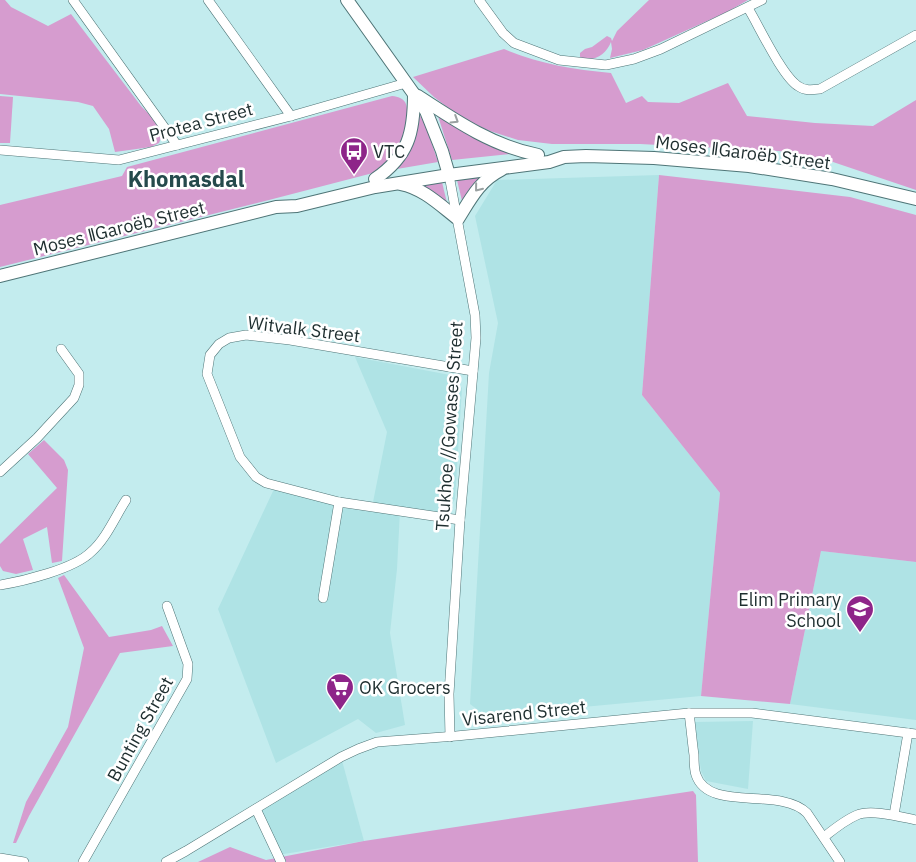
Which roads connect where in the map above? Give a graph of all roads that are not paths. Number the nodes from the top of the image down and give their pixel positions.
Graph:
1 (73, 0) edge
2 (208, 0) edge
3 (347, 0) edge
4 (479, 0) edge
5 (762, 0) edge
6 (748, 8) junction
7 (913, 37) edge
8 (916, 48) edge
9 (406, 83) junction
10 (414, 94) junction
11 (291, 116) junction
12 (177, 145) junction
13 (0, 150) edge
14 (538, 155) junction
15 (564, 158) junction
16 (508, 166) junction
17 (448, 170) junction
18 (375, 179) junction
19 (398, 183) junction
20 (916, 199) edge
21 (276, 207) junction
22 (458, 220) junction
23 (0, 276) edge
24 (61, 349) dead end
25 (473, 371) junction
26 (0, 472) edge
27 (126, 500) dead end
28 (339, 502) junction
29 (460, 520) junction
30 (0, 585) edge
31 (323, 598) dead end
32 (166, 606) dead end
33 (689, 713) junction
34 (912, 734) edge
35 (450, 737) junction
36 (256, 809) junction
37 (894, 815) junction
38 (916, 820) edge
39 (824, 837) junction
40 (0, 858) edge
41 (24, 862) edge
42 (83, 862) edge
43 (166, 862) edge
44 (281, 862) edge
45 (840, 862) edge

1 - 12 street
2 - 11 street
3 - 9 main road, Tsukhoe //Gowases Street
4 - 6 street
5 - 6 street
6 - 7 street
7 - 8 street
9 - 10 main road, Tsukhoe //Gowases Street
9 - 11 street, Protea Street
10 -> 14 main road
10 - 17 main road, Tsukhoe //Gowases Street
10 - 18 main road
11 - 12 street, Protea Street
12 - 13 street, Protea Street
14 - 15 main road, Moses ǁGaroëb Street
14 - 17 main road, Moses ǁGaroëb Street
15 - 16 main road, Moses ǁGaroëb Street
15 - 20 main road, Moses ǁGaroëb Street
16 - 17 main road, Moses ǁGaroëb Street
16 -> 22 main road
17 - 18 main road, Moses ǁGaroëb Street
17 - 19 main road, Moses ǁGaroëb Street
17 - 22 street, Tsukhoe //Gowases Street
18 - 21 main road, Moses ǁGaroëb Street
19 - 21 main road, Moses ǁGaroëb Street
19 - 22 main road
21 - 23 main road, Moses ǁGaroëb Street
22 - 25 street, Tsukhoe //Gowases Street
24 - 26 street
25 - 28 street, Witvalk Street
25 - 29 street, Tsukhoe //Gowases Street
27 - 30 street
28 - 29 street, Witvalk Street
28 - 31 street
29 - 35 street, Tsukhoe //Gowases Street
32 - 42 street, Bunting Street
33 - 34 street, Visarend Street
33 - 35 street, Visarend Street
33 - 39 street
34 - 37 street
35 - 36 street, Visarend Street
36 - 43 street, Visarend Street
36 - 44 street
37 - 38 street
37 - 39 street
39 - 45 street
40 - 41 street

